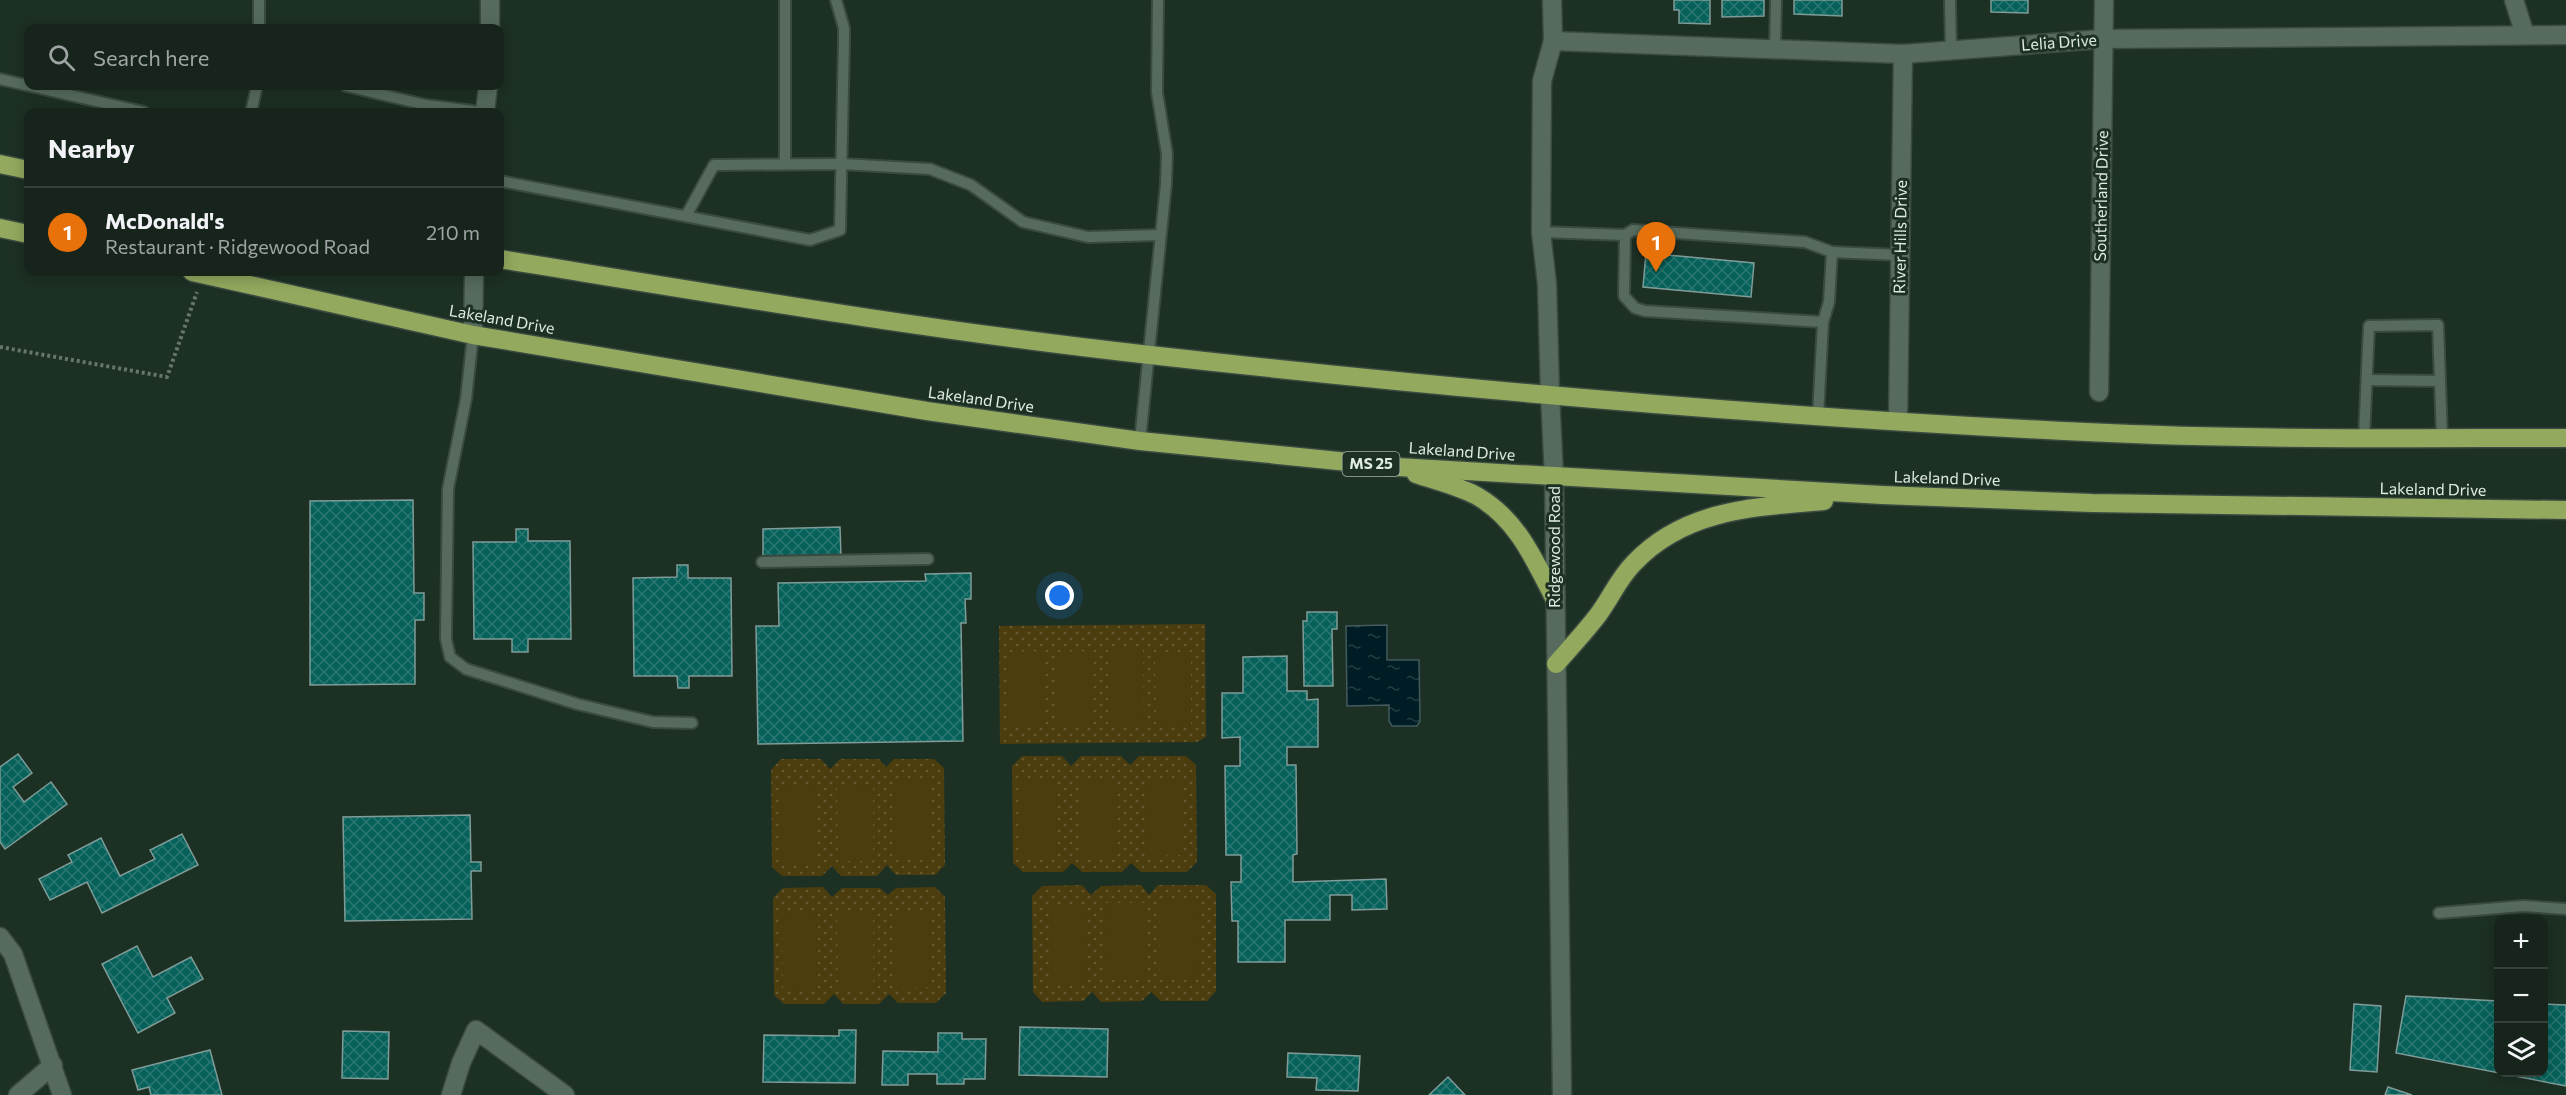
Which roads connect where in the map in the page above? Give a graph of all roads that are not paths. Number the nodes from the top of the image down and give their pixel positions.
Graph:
1 (259, 0) edge
2 (490, 0) edge
3 (785, 0) edge
4 (836, 0) edge
5 (1158, 0) edge
6 (1552, 0) edge
7 (1776, 0) edge
8 (1950, 0) edge
9 (2103, 0) edge
10 (2514, 0) edge
11 (259, 24) edge
12 (490, 24) edge
13 (2525, 35) junction
14 (2566, 35) edge
15 (2103, 39) junction
16 (1553, 41) junction
17 (1774, 49) junction
18 (1951, 50) junction
19 (1903, 54) junction
20 (0, 80) edge
21 (24, 85) edge
22 (45, 90) edge
23 (256, 90) edge
24 (363, 90) edge
25 (487, 90) edge
26 (126, 108) edge
27 (252, 108) edge
28 (450, 108) edge
29 (484, 108) edge
30 (0, 164) edge
31 (785, 164) junction
32 (842, 164) junction
33 (24, 169) edge
34 (504, 182) edge
35 (686, 216) junction
36 (0, 228) edge
37 (1541, 232) junction
38 (24, 233) edge
39 (1159, 235) junction
40 (1625, 235) junction
41 (1832, 252) junction
42 (1899, 255) junction
43 (504, 260) edge
44 (212, 276) edge
45 (474, 276) edge
46 (1823, 322) junction
47 (473, 334) junction
48 (1148, 355) junction
49 (2367, 380) junction
50 (2440, 381) junction
51 (2099, 392) dead end
52 (1550, 394) junction
53 (1818, 416) junction
54 (1898, 420) junction
55 (2364, 438) junction
56 (2442, 438) junction
57 (2566, 438) edge
58 (1140, 441) junction
59 (1398, 467) junction
60 (1554, 477) junction
61 (1882, 495) junction
62 (2566, 510) edge
63 (928, 559) dead end
64 (762, 562) dead end
65 (1554, 598) junction
66 (1556, 664) junction
67 (692, 723) dead end
68 (2566, 909) edge
69 (2439, 913) dead end
70 (0, 938) edge
71 (53, 1065) junction
72 (18, 1095) edge
73 (62, 1095) edge
74 (451, 1095) edge
75 (565, 1095) edge
76 (1562, 1095) edge

1 - 11 lane
2 - 12 street
3 - 31 lane
4 - 32 lane
5 - 39 lane
6 - 16 street, Ridgewood Road
7 - 17 lane
8 - 18 lane
9 - 15 street, Southerland Drive
10 - 13 street
13 - 14 street, Lelia Drive
13 - 15 street, Lelia Drive
15 - 18 street, Lelia Drive
15 - 51 street, Southerland Drive
16 - 17 street, Lelia Drive
16 - 37 street, Ridgewood Road
17 - 19 street, Lelia Drive
18 - 19 street, Lelia Drive
19 - 42 street, River Hills Drive
20 - 21 lane
22 - 26 lane
23 - 27 lane
24 - 28 lane
25 - 29 street
30 - 33 highway
31 - 32 lane
31 - 35 lane
32 - 35 lane
32 - 39 lane
34 - 35 lane
36 - 38 highway
37 - 40 lane
37 - 52 street, Ridgewood Road
39 - 48 lane
40 - 41 lane
40 - 46 lane
41 - 42 lane
41 - 46 lane
42 - 54 street, River Hills Drive
43 - 48 highway
44 - 47 highway, Lakeland Drive / MS 25
45 - 47 street
46 - 53 lane
47 - 58 highway, Lakeland Drive / MS 25
47 - 67 lane
48 - 52 highway
48 - 58 lane
49 - 50 lane
49 - 50 lane
49 - 55 lane
50 - 56 lane
52 - 53 highway
52 - 60 street, Ridgewood Road
53 - 54 highway
54 - 55 highway
55 - 56 highway
56 - 57 highway
58 - 59 highway, Lakeland Drive / MS 25
59 - 60 highway, Lakeland Drive / MS 25
59 - 65 highway
60 - 61 highway, Lakeland Drive / MS 25
60 - 65 street, Ridgewood Road
61 - 62 highway, Lakeland Drive / MS 25
61 - 66 highway
63 - 64 lane
65 - 66 street, Ridgewood Road
66 - 76 street, Ridgewood Road
68 - 69 lane
70 - 71 street
71 - 72 street
71 - 73 street
74 - 75 street

